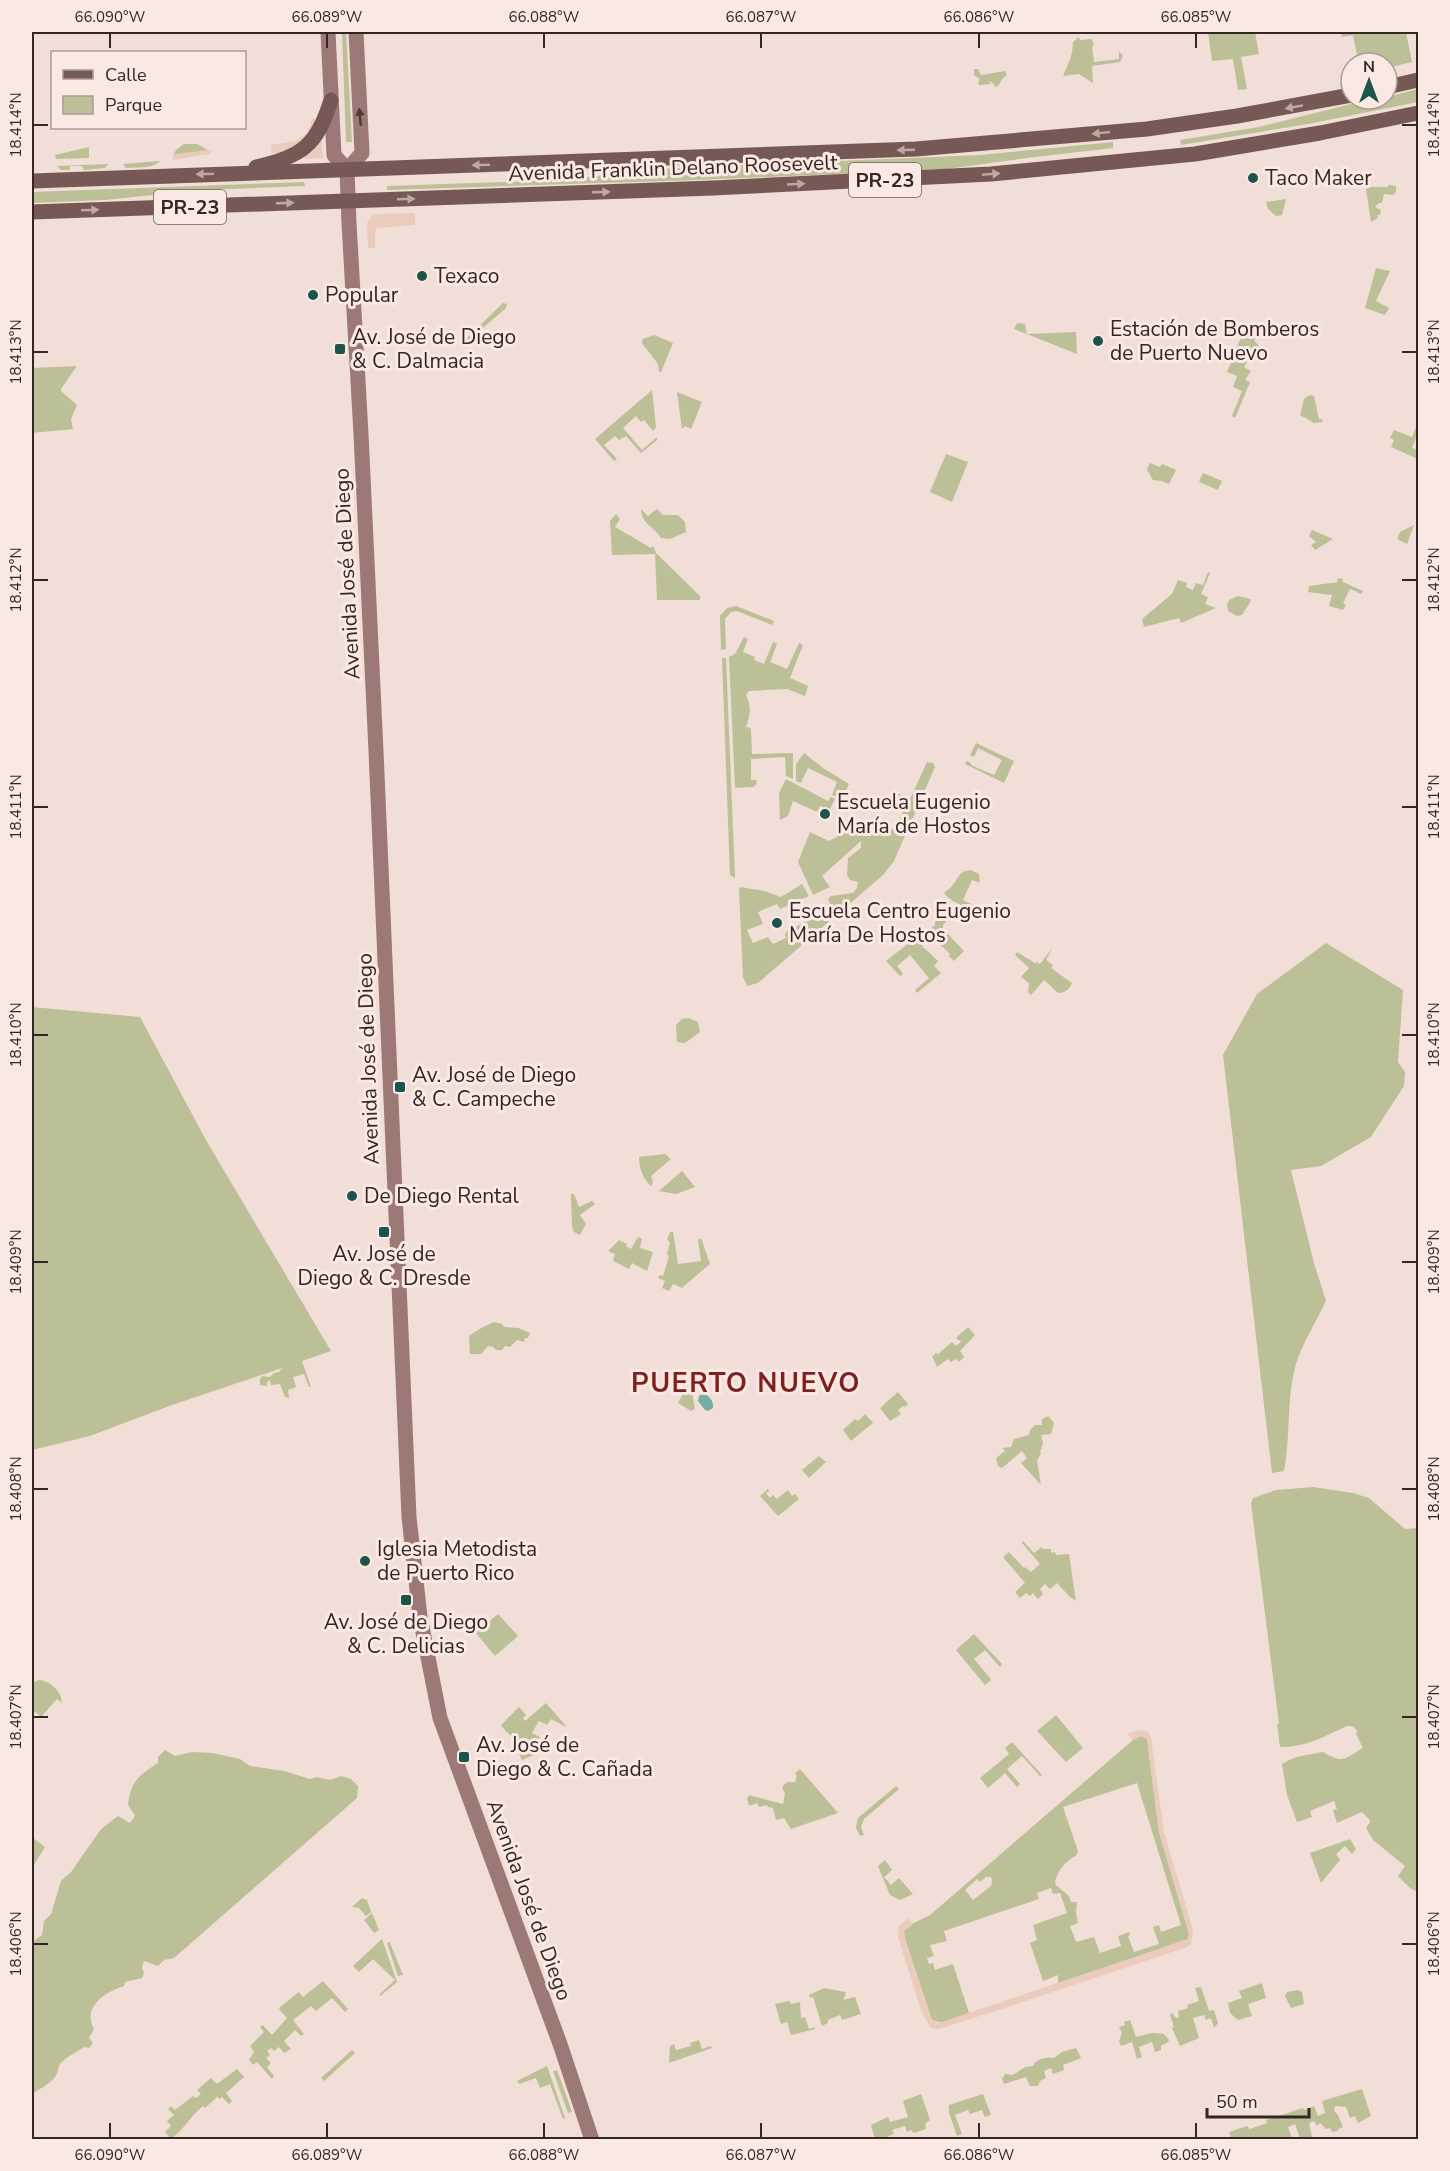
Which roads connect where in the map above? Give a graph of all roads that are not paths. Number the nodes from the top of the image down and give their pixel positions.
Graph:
1 (328, 32) edge
2 (356, 32) edge
3 (1419, 80) edge
4 (1399, 84) edge
5 (1339, 97) edge
6 (331, 100) junction
7 (1419, 113) edge
8 (347, 170) junction
9 (228, 174) junction
10 (32, 181) edge
11 (348, 201) junction
12 (32, 212) edge
13 (592, 2139) edge

1 - 6 main road
8 -> 2 main road
3 - 4 main road
5 -> 8 main road, Avenida Franklin Delano Roosevelt / PR-23
6 - 8 main road
6 - 9 main road
11 -> 7 main road, Avenida Franklin Delano Roosevelt / PR-23
8 - 9 main road, Avenida Franklin Delano Roosevelt / PR-23
8 - 11 main road, Avenida José de Diego
9 -> 10 main road, Avenida Franklin Delano Roosevelt / PR-23
12 -> 11 main road, Avenida Franklin Delano Roosevelt / PR-23
11 - 13 main road, Avenida José de Diego

